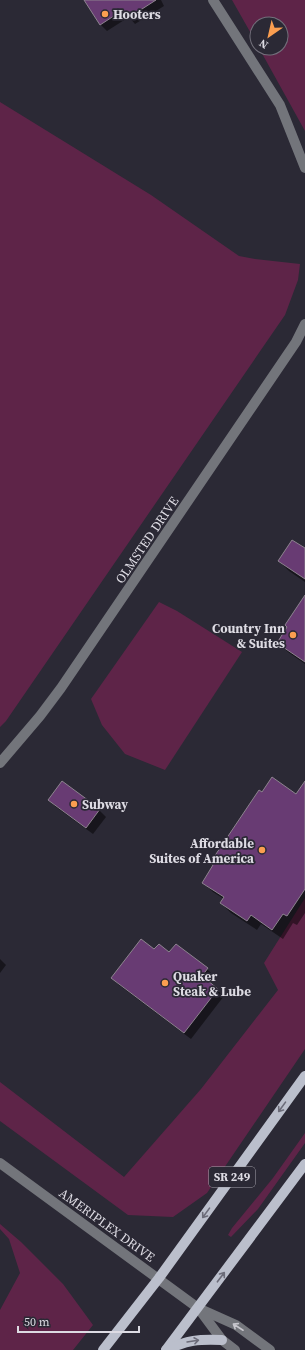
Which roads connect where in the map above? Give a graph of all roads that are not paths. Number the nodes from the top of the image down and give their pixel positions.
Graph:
1 (214, 0) edge
2 (305, 168) edge
3 (305, 324) edge
4 (0, 763) edge
5 (305, 1076) edge
6 (0, 1163) edge
7 (305, 1164) edge
8 (159, 1278) junction
9 (198, 1308) junction
10 (222, 1340) junction
11 (103, 1350) edge
12 (166, 1350) edge
13 (235, 1350) edge
14 (270, 1350) edge

1 - 2 street
3 - 4 street, OLMSTED DRIVE
5 -> 8 main road, SR 249
6 - 8 street, AMERIPLEX DRIVE
9 -> 7 main road
8 - 9 street, AMERIPLEX DRIVE
8 - 11 main road, SR 249
9 - 10 street, AMERIPLEX DRIVE
9 - 12 main road
14 -> 9 street, AMERIPLEX DRIVE
12 -> 10 main road
10 - 13 street, AMERIPLEX DRIVE

